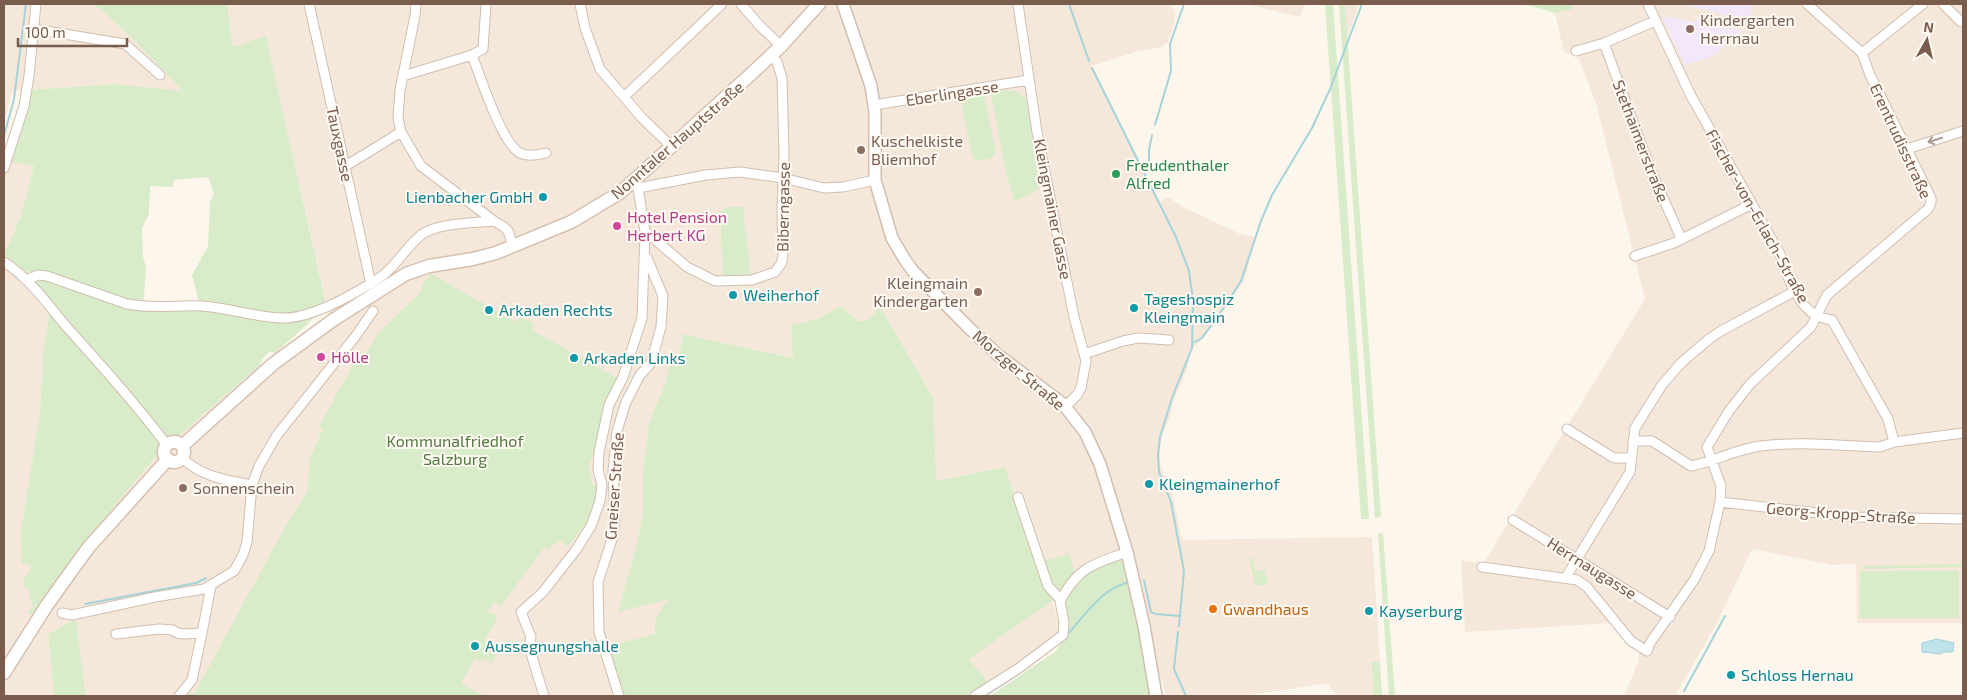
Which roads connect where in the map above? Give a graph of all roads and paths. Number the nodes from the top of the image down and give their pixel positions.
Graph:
1 (36, 4) edge
2 (309, 4) edge
3 (416, 4) edge
4 (486, 4) edge
5 (580, 4) edge
6 (722, 4) edge
7 (741, 4) edge
8 (819, 4) edge
9 (843, 4) edge
10 (1018, 4) edge
11 (1648, 4) edge
12 (1807, 4) edge
13 (1923, 4) edge
14 (1943, 4) edge
15 (1655, 21) junction
16 (1962, 24) edge
17 (34, 29) junction
18 (1604, 42) junction
19 (781, 46) junction
20 (1576, 51) dead end
21 (1862, 52) junction
22 (472, 55) junction
23 (771, 56) junction
24 (160, 75) dead end
25 (403, 76) junction
26 (1030, 80) junction
27 (624, 97) junction
28 (874, 105) junction
29 (1963, 131) edge
30 (401, 132) junction
31 (672, 147) junction
32 (1907, 149) junction
33 (546, 152) dead end
34 (344, 167) junction
35 (4, 168) edge
36 (783, 178) junction
37 (876, 180) junction
38 (636, 185) junction
39 (1752, 204) junction
40 (494, 221) junction
41 (645, 231) junction
42 (1681, 238) junction
43 (513, 246) junction
44 (646, 256) junction
45 (1635, 256) dead end
46 (4, 262) edge
47 (26, 280) junction
48 (370, 284) junction
49 (1795, 290) junction
50 (373, 311) dead end
51 (1816, 315) junction
52 (1169, 340) dead end
53 (1084, 354) junction
54 (1065, 407) junction
55 (1567, 429) dead end
56 (1963, 433) edge
57 (1633, 441) junction
58 (1894, 442) junction
59 (167, 445) junction
60 (182, 452) junction
61 (1631, 458) junction
62 (168, 460) junction
63 (1712, 462) junction
64 (252, 485) junction
65 (1018, 497) dead end
66 (1720, 502) junction
67 (1963, 519) edge
68 (1513, 520) dead end
69 (1127, 552) junction
70 (1577, 558) junction
71 (1482, 566) dead end
72 (1566, 577) junction
73 (211, 586) junction
74 (1060, 600) junction
75 (62, 613) dead end
76 (1670, 617) junction
77 (202, 633) junction
78 (116, 634) dead end
79 (4, 673) edge
80 (179, 696) edge
81 (544, 696) edge
82 (619, 696) edge
83 (976, 696) edge
84 (1156, 696) edge

1 - 17 street
2 - 34 street, Tauxgasse
3 - 25 street
4 - 22 street
5 - 27 street
6 - 27 street
7 - 19 street
8 - 19 main road, Nonntaler Hauptstraße
9 - 28 street, Morzger Straße
10 - 26 street, Kleingmainer Gasse
11 - 15 street, Fischer-von-Erlach-Straße
12 - 21 street, Erentrudisstraße
13 - 21 street
14 - 16 street
15 - 18 street
15 - 39 street, Fischer-von-Erlach-Straße
17 - 24 street
17 - 35 street
18 - 20 street
18 - 42 street, Stethaimerstraße
19 - 23 main road, Nonntaler Hauptstraße
21 - 32 street, Erentrudisstraße
22 - 25 street
22 - 33 street
23 - 31 main road, Nonntaler Hauptstraße
23 - 36 street, Biberngasse
25 - 30 street
26 - 28 street, Eberlingasse
26 - 53 street, Kleingmainer Gasse
27 - 31 street
28 - 37 street, Morzger Straße
29 -> 32 street
30 - 34 street
30 - 40 street
31 - 38 main road, Nonntaler Hauptstraße
32 - 51 street, Erentrudisstraße
34 - 48 street, Tauxgasse
36 - 37 street
36 - 38 street
36 - 41 street, Biberngasse
37 - 54 street, Morzger Straße
38 - 41 street, Gneiser Straße
38 - 43 main road, Nonntaler Hauptstraße
39 - 42 street
39 - 49 street, Fischer-von-Erlach-Straße
40 - 43 street
40 - 48 street
41 - 44 street, Gneiser Straße
42 - 45 street
43 - 60 main road, Nonntaler Hauptstraße
44 - 81 street, Gneiser Straße
44 - 82 street, Gneiser Straße
46 - 47 street
47 - 48 street
47 - 59 street
49 - 51 street, Fischer-von-Erlach-Straße
49 - 57 street
50 - 64 street
51 - 58 street, Fischer-von-Erlach-Straße
51 - 63 street
52 - 53 street
53 - 54 street, Kleingmainer Gasse
54 - 69 street, Morzger Straße
55 - 61 street
56 - 58 street
57 - 61 street
57 - 63 street
58 - 63 street
59 - 60 main road
59 - 62 main road
60 - 62 main road
60 - 64 street
61 - 70 street
62 - 79 main road
63 - 66 street
64 - 73 street
65 - 74 street
66 - 67 street, Georg-Kropp-Straße
66 - 76 street
68 - 70 street, Herrnaugasse
69 - 74 street
69 - 84 street, Morzger Straße
70 - 72 street
70 - 76 street, Herrnaugasse
71 - 72 street
72 - 76 street
73 - 75 street
73 - 77 street
74 - 83 street
77 - 78 street
77 - 80 street

